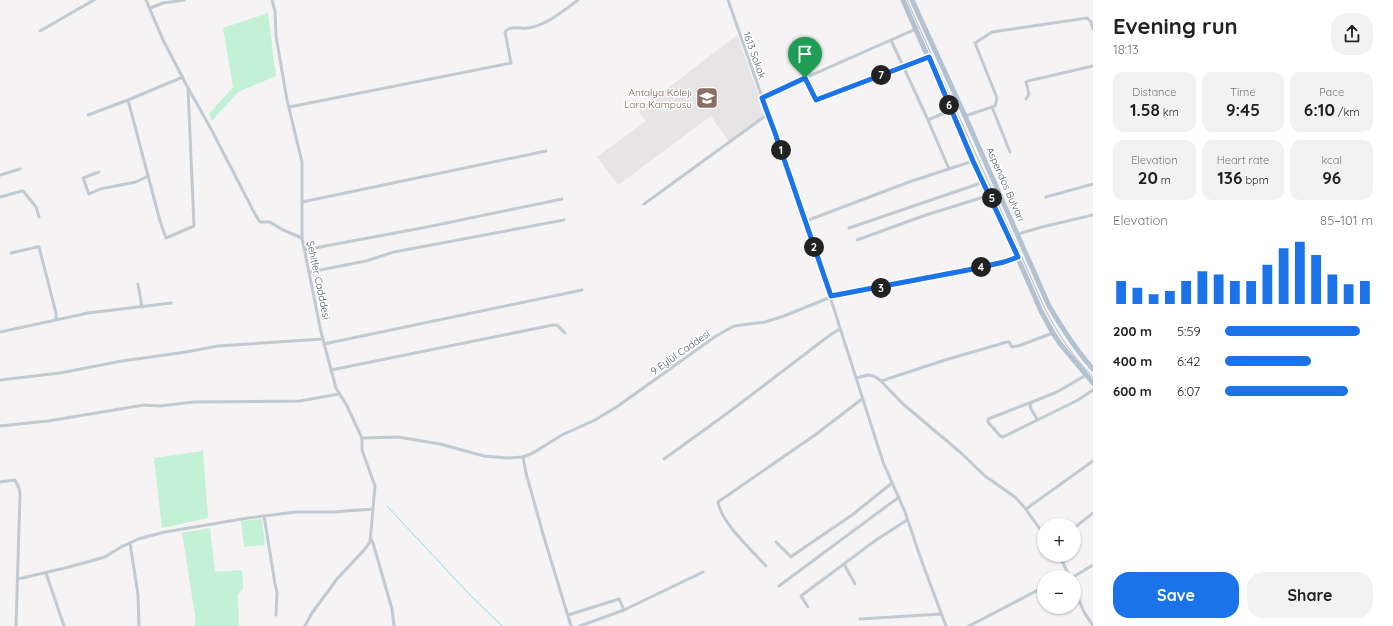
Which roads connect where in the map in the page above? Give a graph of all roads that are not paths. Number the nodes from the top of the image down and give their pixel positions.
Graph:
1 (94, 0) edge
2 (146, 0) edge
3 (184, 0) edge
4 (272, 0) edge
5 (578, 0) edge
6 (728, 0) edge
7 (903, 0) edge
8 (912, 0) edge
9 (150, 8) junction
10 (916, 29) junction
11 (1093, 29) edge
12 (40, 31) dead end
13 (891, 40) junction
14 (929, 57) junction
15 (1093, 66) edge
16 (903, 67) junction
17 (183, 77) junction
18 (805, 78) junction
19 (188, 88) junction
20 (762, 98) junction
21 (1026, 99) dead end
22 (128, 100) junction
23 (992, 107) junction
24 (289, 108) junction
25 (951, 110) junction
26 (768, 114) junction
27 (88, 115) dead end
28 (965, 116) junction
29 (928, 120) junction
30 (546, 151) dead end
31 (1010, 152) dead end
32 (973, 161) junction
33 (20, 169) dead end
34 (950, 169) junction
35 (99, 172) dead end
36 (0, 175) edge
37 (148, 176) junction
38 (984, 182) junction
39 (1093, 184) edge
40 (990, 195) junction
41 (0, 197) edge
42 (562, 198) dead end
43 (1046, 198) dead end
44 (302, 202) junction
45 (644, 204) dead end
46 (1093, 215) edge
47 (39, 217) dead end
48 (564, 220) dead end
49 (806, 221) junction
50 (849, 228) dead end
51 (1018, 234) junction
52 (302, 238) junction
53 (857, 240) dead end
54 (304, 250) junction
55 (11, 253) dead end
56 (1018, 257) junction
57 (310, 272) junction
58 (138, 284) dead end
59 (582, 290) dead end
60 (831, 296) junction
61 (171, 304) dead end
62 (142, 307) junction
63 (56, 320) junction
64 (840, 329) junction
65 (0, 332) edge
66 (565, 333) dead end
67 (1053, 333) junction
68 (323, 339) junction
69 (324, 344) junction
70 (1093, 369) edge
71 (331, 370) junction
72 (1086, 375) junction
73 (856, 378) junction
74 (0, 380) edge
75 (881, 381) junction
76 (1093, 383) edge
77 (1093, 390) edge
78 (339, 394) junction
79 (862, 399) junction
80 (1032, 402) junction
81 (1037, 419) junction
82 (0, 426) edge
83 (362, 438) junction
84 (523, 457) junction
85 (664, 459) dead end
86 (1093, 461) edge
87 (0, 482) edge
88 (892, 483) junction
89 (898, 498) junction
90 (373, 509) junction
91 (1026, 509) junction
92 (1093, 513) edge
93 (264, 516) junction
94 (907, 520) junction
95 (1081, 522) edge
96 (1037, 525) edge
97 (370, 538) junction
98 (130, 542) junction
99 (776, 542) dead end
100 (844, 564) junction
101 (1093, 565) edge
102 (766, 566) dead end
103 (703, 572) dead end
104 (1081, 572) edge
105 (46, 573) junction
106 (18, 579) junction
107 (855, 584) dead end
108 (779, 586) dead end
109 (1037, 591) edge
110 (1081, 605) edge
111 (808, 606) dead end
112 (624, 610) junction
113 (568, 614) junction
114 (941, 614) junction
115 (276, 615) dead end
116 (860, 619) dead end
117 (16, 626) edge
118 (64, 626) edge
119 (139, 626) edge
120 (305, 626) edge
121 (394, 626) edge
122 (571, 626) edge
123 (580, 626) edge
124 (946, 626) edge
125 (969, 626) edge
126 (1093, 626) edge

1 - 12 street
2 - 9 street
3 - 9 street
4 - 24 street, Şehitler Cadddesi
5 - 24 street
6 - 20 street, 1613 Sokak
7 - 10 main road, Aspendos Bulvarı
8 - 28 main road, Aspendos Bulvarı
9 - 17 street
10 - 13 street
10 - 14 main road, Aspendos Bulvarı
11 - 23 street
13 - 16 street
13 - 18 street
14 - 16 street
14 - 25 main road, Aspendos Bulvarı
15 - 21 street
16 - 18 street
16 - 29 street
17 - 19 street
17 - 22 street
18 - 20 street
19 - 37 street
19 - 52 street
20 - 26 street, 1613 Sokak
22 - 27 street
22 - 37 street
23 - 28 street
23 - 31 street
24 - 44 street, Şehitler Cadddesi
25 - 29 street
25 - 32 main road, Aspendos Bulvarı
26 - 45 street
26 - 49 street, 1613 Sokak
28 - 51 main road, Aspendos Bulvarı
29 - 34 street
30 - 44 street
32 - 34 street
32 - 38 main road, Aspendos Bulvarı
33 - 36 street
34 - 49 street
35 - 37 street
38 - 40 main road, Aspendos Bulvarı
38 - 50 street
39 - 43 street
40 - 53 street
40 - 56 main road, Aspendos Bulvarı
41 - 47 street
42 - 54 street
44 - 52 street, Şehitler Cadddesi
46 - 51 street
48 - 57 street
49 - 60 street, 1613 Sokak
51 - 70 main road, Aspendos Bulvarı
52 - 54 street, Şehitler Cadddesi
54 - 57 street, Şehitler Cadddesi
55 - 63 street
56 - 60 street, 9 Eylül Caddesi
56 - 67 main road, Aspendos Bulvarı
57 - 68 street, Şehitler Cadddesi
58 - 62 street
59 - 69 street
60 - 64 street, 1613 Sokak
60 - 84 street, 9 Eylül Caddesi
61 - 62 street
62 - 63 street
63 - 65 street
64 - 73 street, 1613 Sokak
64 - 85 street
66 - 71 street
67 - 72 main road, Aspendos Bulvarı
67 - 75 street
68 - 69 street, Şehitler Cadddesi
68 - 74 street
69 - 71 street, Şehitler Cadddesi
71 - 78 street, Şehitler Cadddesi
72 - 76 main road, Aspendos Bulvarı
72 - 80 street
73 - 75 street
73 - 79 street, 1613 Sokak
75 - 91 street
77 - 81 street
78 - 82 street
78 - 83 street, Şehitler Cadddesi
79 - 88 street, 1613 Sokak
79 - 102 street
80 - 81 street
80 - 81 street
83 - 84 street, 9 Eylül Caddesi
83 - 90 street, Şehitler Cadddesi
84 - 113 street
86 - 91 street
87 - 106 street
88 - 89 street, 1613 Sokak
88 - 99 street
89 - 94 street, 1613 Sokak
89 - 108 street
90 - 93 street
90 - 97 street, Şehitler Cadddesi
91 - 96 street
92 - 95 street
93 - 98 street
93 - 115 street
94 - 100 street
94 - 114 street, 1613 Sokak
97 - 120 street
97 - 121 street
98 - 105 street
98 - 119 street
100 - 107 street
100 - 111 street
101 - 104 street
103 - 112 street
105 - 106 street
105 - 118 street
106 - 117 street
109 - 125 street
110 - 126 street
112 - 113 street
112 - 123 street
113 - 122 street
114 - 116 street
114 - 124 street, 1613 Sokak

